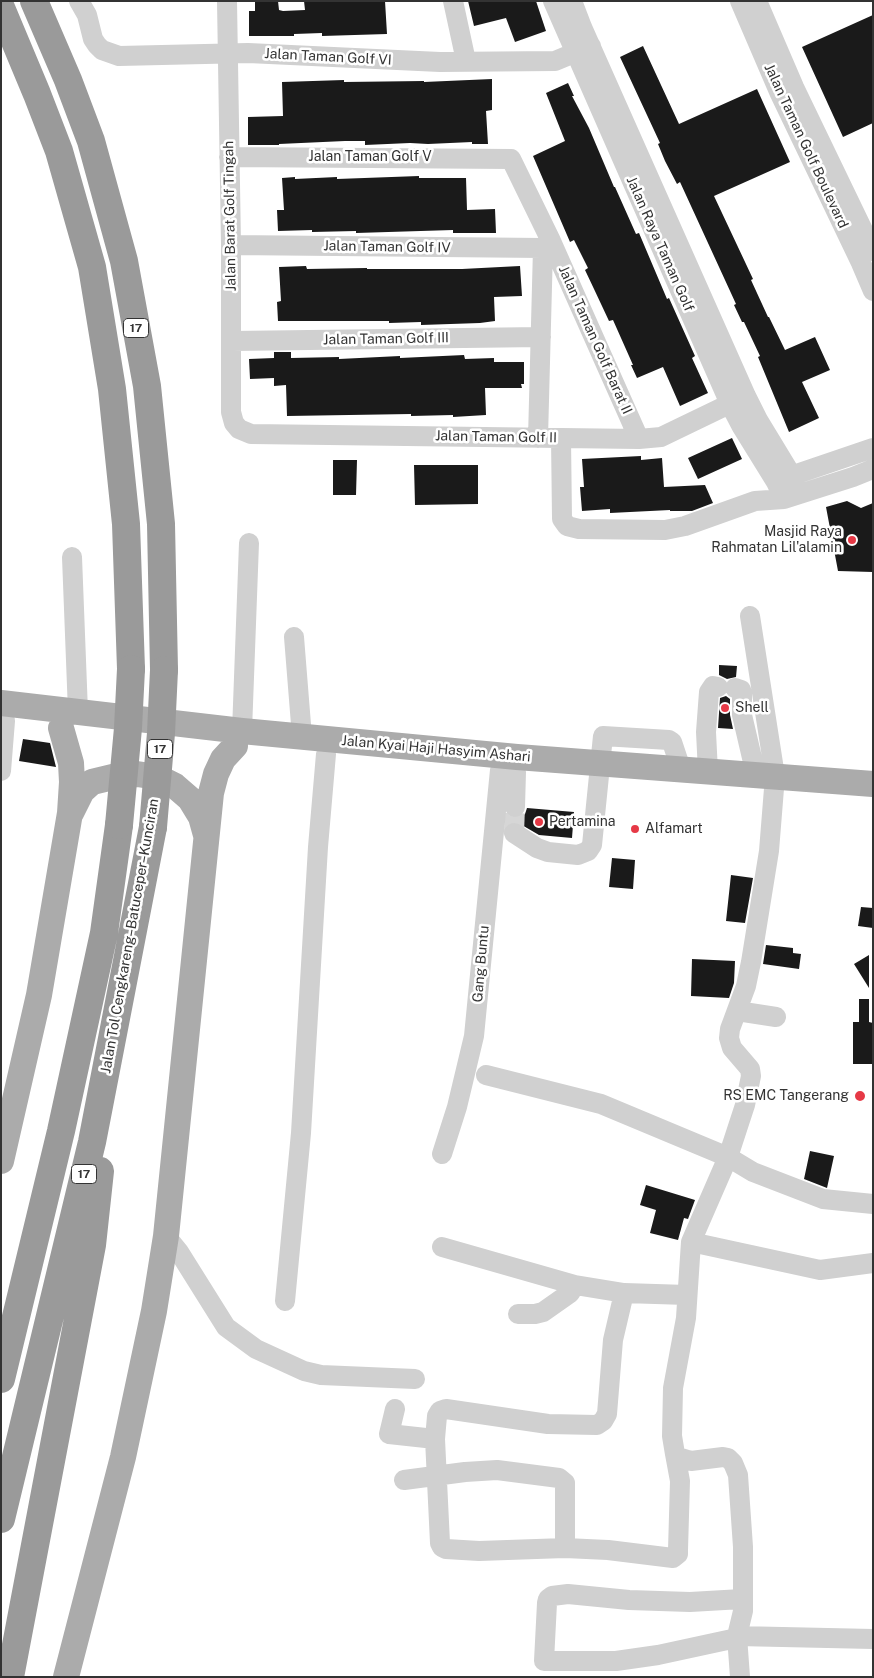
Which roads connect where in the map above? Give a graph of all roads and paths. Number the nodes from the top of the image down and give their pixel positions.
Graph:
1 (34, 1) edge
2 (227, 1) edge
3 (453, 1) edge
4 (553, 1) edge
5 (572, 1) edge
6 (740, 1) edge
7 (757, 1) edge
8 (86, 6) edge
9 (1, 8) edge
10 (583, 50) junction
11 (228, 54) junction
12 (466, 61) junction
13 (229, 157) junction
14 (511, 159) joint
15 (231, 245) junction
16 (547, 245) junction
17 (873, 251) edge
18 (873, 291) edge
19 (541, 337) junction
20 (232, 341) junction
21 (738, 400) junction
22 (239, 429) joint
23 (538, 438) junction
24 (561, 438) junction
25 (639, 439) junction
26 (871, 459) edge
27 (787, 488) junction
28 (249, 543) dead end
29 (72, 557) dead end
30 (750, 616) dead end
31 (294, 637) dead end
32 (3, 715) edge
33 (70, 720) junction
34 (302, 736) junction
35 (238, 738) junction
36 (326, 754) junction
37 (511, 766) junction
38 (1, 771) edge
39 (601, 771) junction
40 (708, 772) junction
41 (769, 780) junction
42 (873, 784) edge
43 (873, 796) edge
44 (515, 807) tunnel mouth
45 (70, 813) junction
46 (514, 833) dead end
47 (206, 836) junction
48 (737, 1011) junction
49 (86, 1014) junction
50 (776, 1017) dead end
51 (116, 1025) junction
52 (486, 1075) dead end
53 (442, 1154) dead end
54 (728, 1157) junction
55 (1, 1161) edge
56 (873, 1204) edge
57 (166, 1236) junction
58 (691, 1242) junction
59 (442, 1247) dead end
60 (873, 1263) edge
61 (575, 1285) junction
62 (624, 1293) junction
63 (687, 1294) junction
64 (1, 1300) edge
65 (286, 1301) dead end
66 (518, 1314) dead end
67 (1, 1379) edge
68 (415, 1379) dead end
69 (395, 1409) dead end
70 (435, 1439) junction
71 (674, 1454) junction
72 (437, 1475) junction
73 (404, 1480) dead end
74 (1, 1518) edge
75 (565, 1548) junction
76 (742, 1599) junction
77 (738, 1636) junction
78 (873, 1639) edge
79 (10, 1677) edge
80 (66, 1677) edge
81 (740, 1677) edge

1 - 51 highway, Jalan Tol Cengkareng–Batuceper–Kunciran / 17, bridge
2 - 11 street, Jalan Barat Golf Tingah
3 - 12 street
4 - 10 street, Jalan Raya Taman Golf
5 - 10 street, Jalan Raya Taman Golf
6 - 18 street, Jalan Taman Golf Boulevard
7 - 17 street, Jalan Taman Golf Boulevard
8 - 11 street, Jalan Taman Golf VI
9 - 49 highway, Jalan Tol Cengkareng–Batuceper–Kunciran / 17, bridge
10 - 12 street, Jalan Taman Golf VI
10 - 21 street, Jalan Raya Taman Golf
11 - 12 street, Jalan Taman Golf VI
11 - 13 street, Jalan Barat Golf Tingah
13 - 14 street, Jalan Taman Golf V
13 - 15 street, Jalan Barat Golf Tingah
14 - 16 street, Jalan Taman Golf Barat II
15 - 16 street, Jalan Taman Golf IV
15 - 20 street, Jalan Barat Golf Tingah
16 - 19 street, Jalan Taman Golf Barat II
16 - 25 street, Jalan Taman Golf Barat II
19 - 20 street, Jalan Taman Golf III
19 - 23 street, Jalan Taman Golf Barat II
20 - 22 street, Jalan Barat Golf Tingah
21 - 25 street, Jalan Taman Golf II
21 - 27 street, Jalan Raya Taman Golf
22 - 23 street, Jalan Taman Golf II
23 - 24 street, Jalan Taman Golf II
24 - 25 street, Jalan Taman Golf II
24 - 27 street
26 - 27 street
28 - 35 street
29 - 33 street
30 - 41 street
31 - 34 street
32 - 33 main road, Jalan Kyai Haji Hasyim Ashari
32 - 38 street
33 - 35 main road, Jalan Kyai Haji Hasyim Ashari
33 - 45 main road
34 - 35 main road, Jalan Kyai Haji Hasyim Ashari
34 - 37 main road, Jalan Kyai Haji Hasyim Ashari
35 - 36 main road, Jalan Kyai Haji Hasyim Ashari
35 - 47 main road
36 - 37 main road, Jalan Kyai Haji Hasyim Ashari
36 - 65 street
37 - 39 main road, Jalan Kyai Haji Hasyim Ashari
37 - 44 street
37 - 53 street, Gang Buntu
39 - 40 main road, Jalan Kyai Haji Hasyim Ashari
39 - 41 main road, Jalan Kyai Haji Hasyim Ashari
39 - 46 street
40 - 41 main road, Jalan Kyai Haji Hasyim Ashari
40 - 41 street
41 - 42 main road, Jalan Kyai Haji Hasyim Ashari
41 - 43 main road, Jalan Kyai Haji Hasyim Ashari
41 - 48 street
45 - 47 main road
45 - 55 main road
47 - 57 main road
48 - 50 street
48 - 54 street
49 - 64 highway
49 - 67 highway, Jalan Tol Cengkareng–Batuceper–Kunciran / 17
51 - 74 highway, Jalan Tol Cengkareng–Batuceper–Kunciran / 17
51 - 79 highway
52 - 54 street
54 - 56 street
54 - 58 street
57 - 68 street
57 - 80 main road
58 - 60 street
58 - 63 street
59 - 61 street
61 - 62 street
61 - 66 street
62 - 63 street
62 - 70 street
63 - 71 street
69 - 70 street
70 - 72 street
71 - 75 street
71 - 76 street
72 - 73 street
72 - 75 street
72 - 75 street
76 - 77 street
76 - 77 street
77 - 78 street
77 - 81 street

